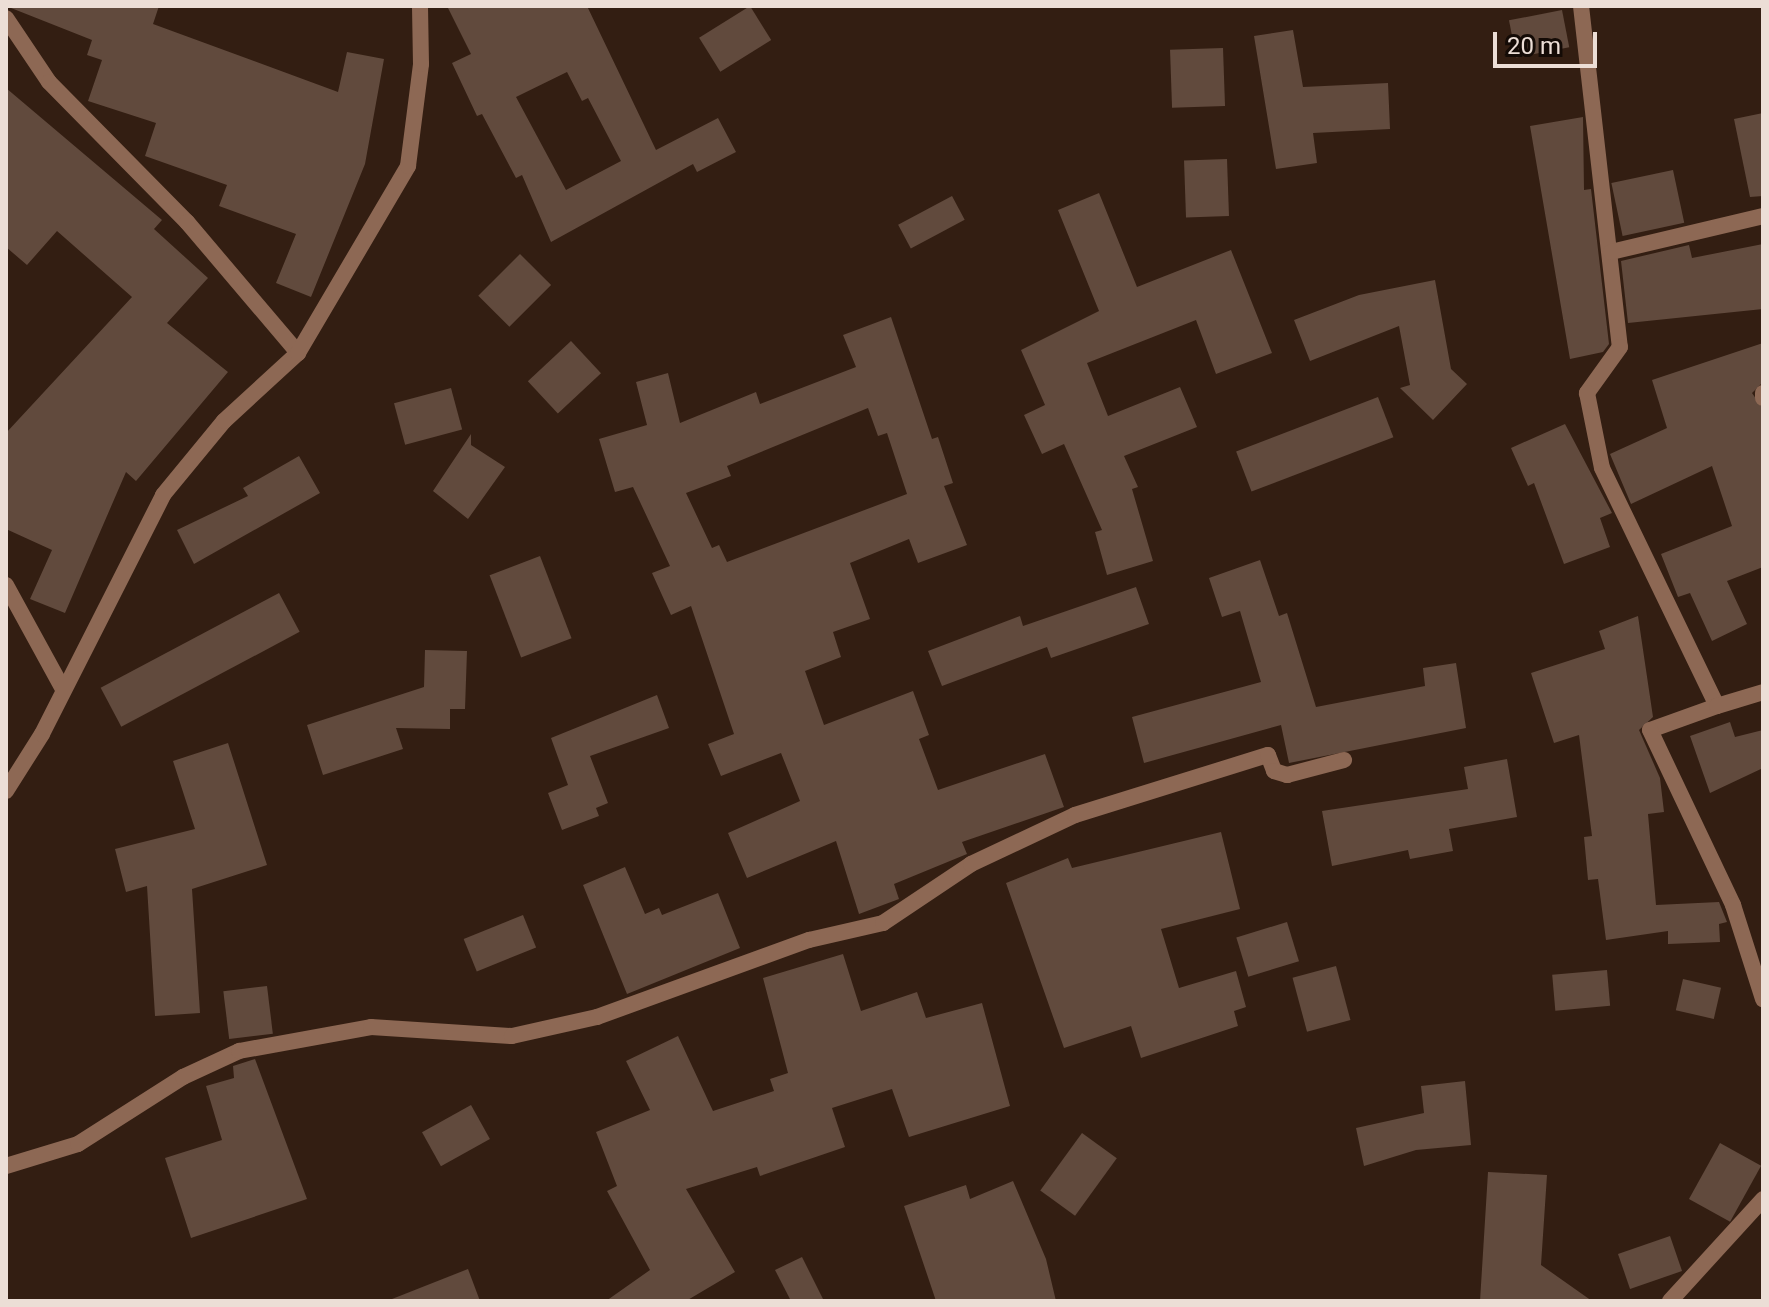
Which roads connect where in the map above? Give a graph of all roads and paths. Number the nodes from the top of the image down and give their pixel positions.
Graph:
1 (420, 6) edge
2 (1581, 6) edge
3 (6, 18) edge
4 (1763, 216) edge
5 (1611, 252) junction
6 (298, 353) junction
7 (6, 585) edge
8 (63, 689) junction
9 (1763, 692) edge
10 (1717, 706) junction
11 (1344, 760) dead end
12 (6, 791) edge
13 (1763, 999) edge
14 (6, 1166) edge
15 (1763, 1199) edge
16 (1670, 1301) edge

1 - 6 street
2 - 5 street
3 - 6 street
4 - 5 street
5 - 10 street
6 - 8 street
7 - 8 street
8 - 12 street
9 - 10 street
10 - 13 street
11 - 14 street
15 - 16 street

